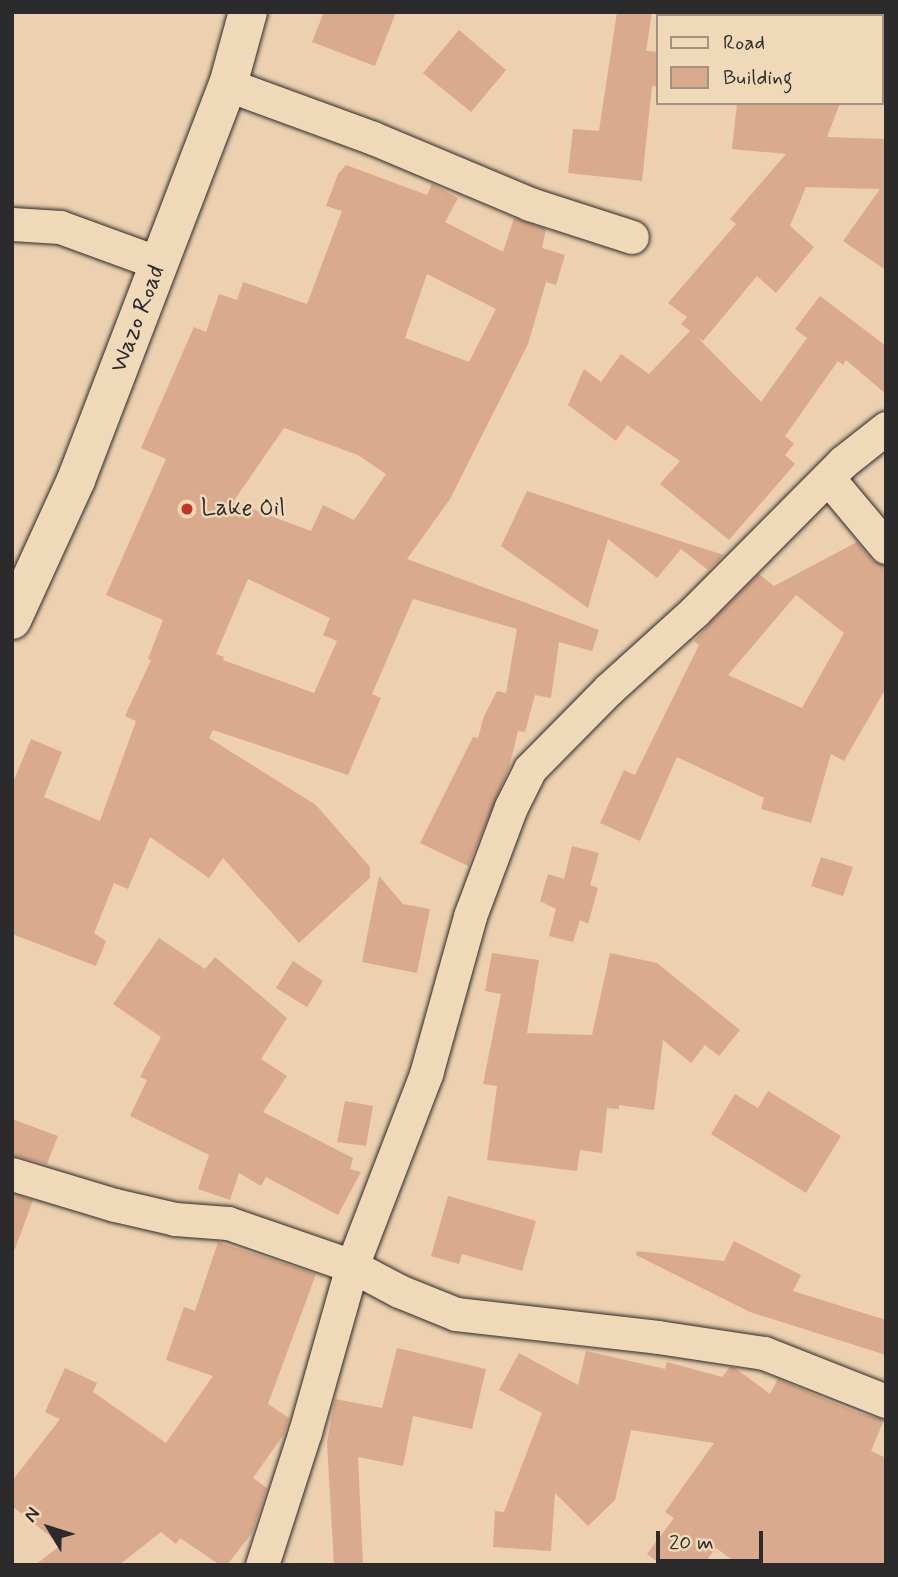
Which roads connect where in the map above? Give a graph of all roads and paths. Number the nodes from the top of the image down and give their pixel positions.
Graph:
1 (248, 12) edge
2 (228, 85) junction
3 (12, 224) edge
4 (632, 237) dead end
5 (159, 263) junction
6 (886, 428) edge
7 (828, 478) junction
8 (886, 547) edge
9 (12, 620) edge
10 (12, 1174) edge
11 (352, 1266) junction
12 (886, 1401) edge
13 (262, 1565) edge

1 - 2 main road, Wazo Road
2 - 4 street
2 - 5 main road, Wazo Road
3 - 5 street
5 - 9 main road, Wazo Road
6 - 7 street
7 - 8 street
7 - 11 street
10 - 11 street
11 - 12 street
11 - 13 street

